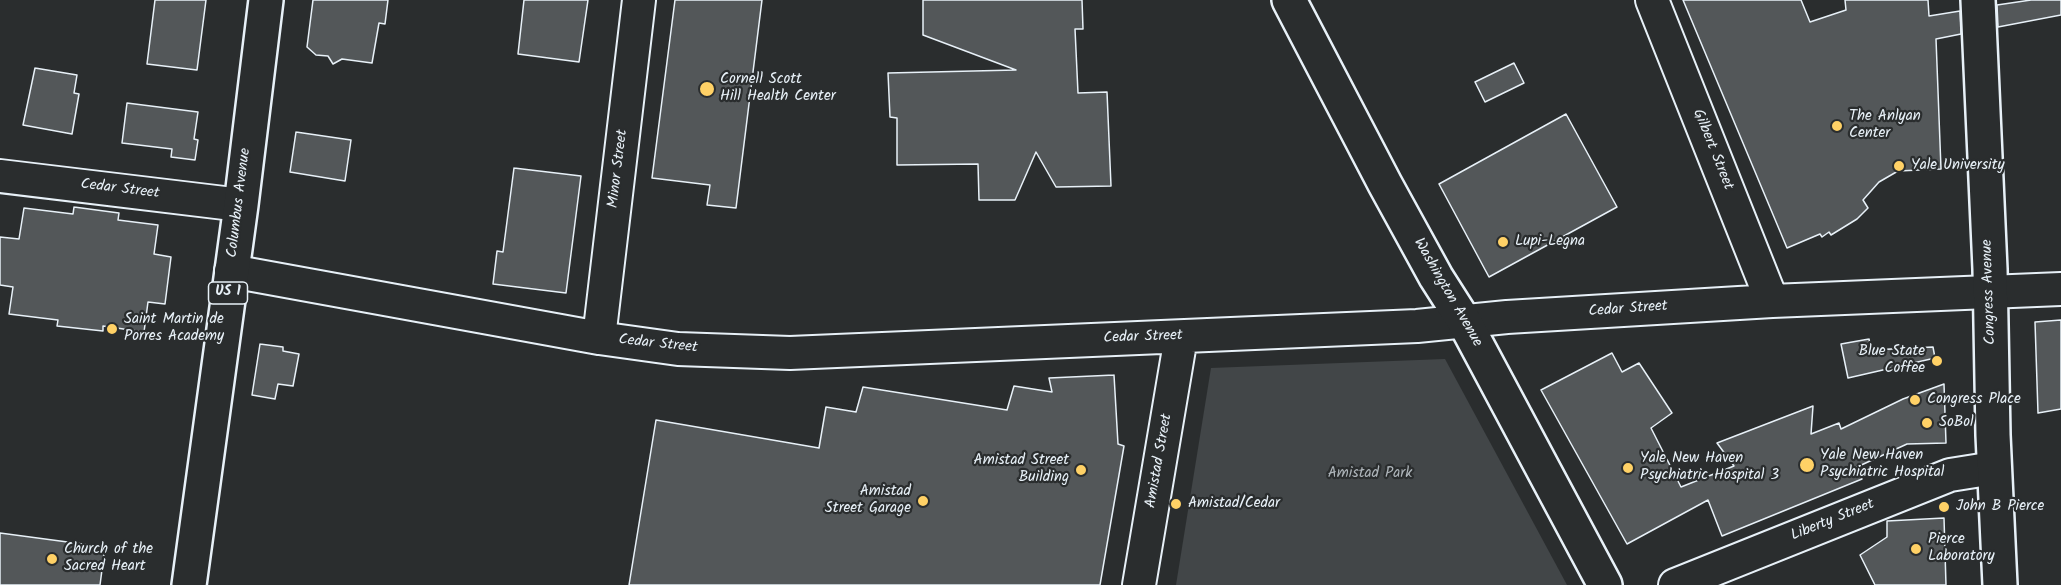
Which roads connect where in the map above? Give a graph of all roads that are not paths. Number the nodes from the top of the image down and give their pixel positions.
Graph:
1 (266, 0) edge
2 (639, 0) edge
3 (1289, 0) edge
4 (1652, 0) edge
5 (1978, 0) edge
6 (0, 176) edge
7 (241, 205) junction
8 (231, 272) junction
9 (2061, 290) edge
10 (1990, 293) junction
11 (1772, 301) junction
12 (1464, 321) junction
13 (1181, 337) junction
14 (599, 338) junction
15 (1994, 468) junction
16 (189, 585) edge
17 (1139, 585) edge
18 (1605, 585) edge
19 (1675, 585) edge
20 (2000, 585) edge

1 - 7 main road, Columbus Avenue / US 1
2 - 14 street, Minor Street
3 - 12 main road, Washington Avenue
4 - 11 street, Gilbert Street
5 - 10 main road, Congress Avenue
6 - 7 street, Cedar Street
7 - 8 main road, Columbus Avenue / US 1
8 - 14 street, Cedar Street
8 - 16 main road, Columbus Avenue / US 1
9 - 10 street, Cedar Street
10 - 11 street, Cedar Street
10 - 15 main road, Congress Avenue
11 - 12 street, Cedar Street
12 - 13 street, Cedar Street
12 - 18 main road, Washington Avenue
13 - 14 street, Cedar Street
13 - 17 street, Amistad Street
15 - 19 street, Liberty Street
15 - 20 main road, Congress Avenue

